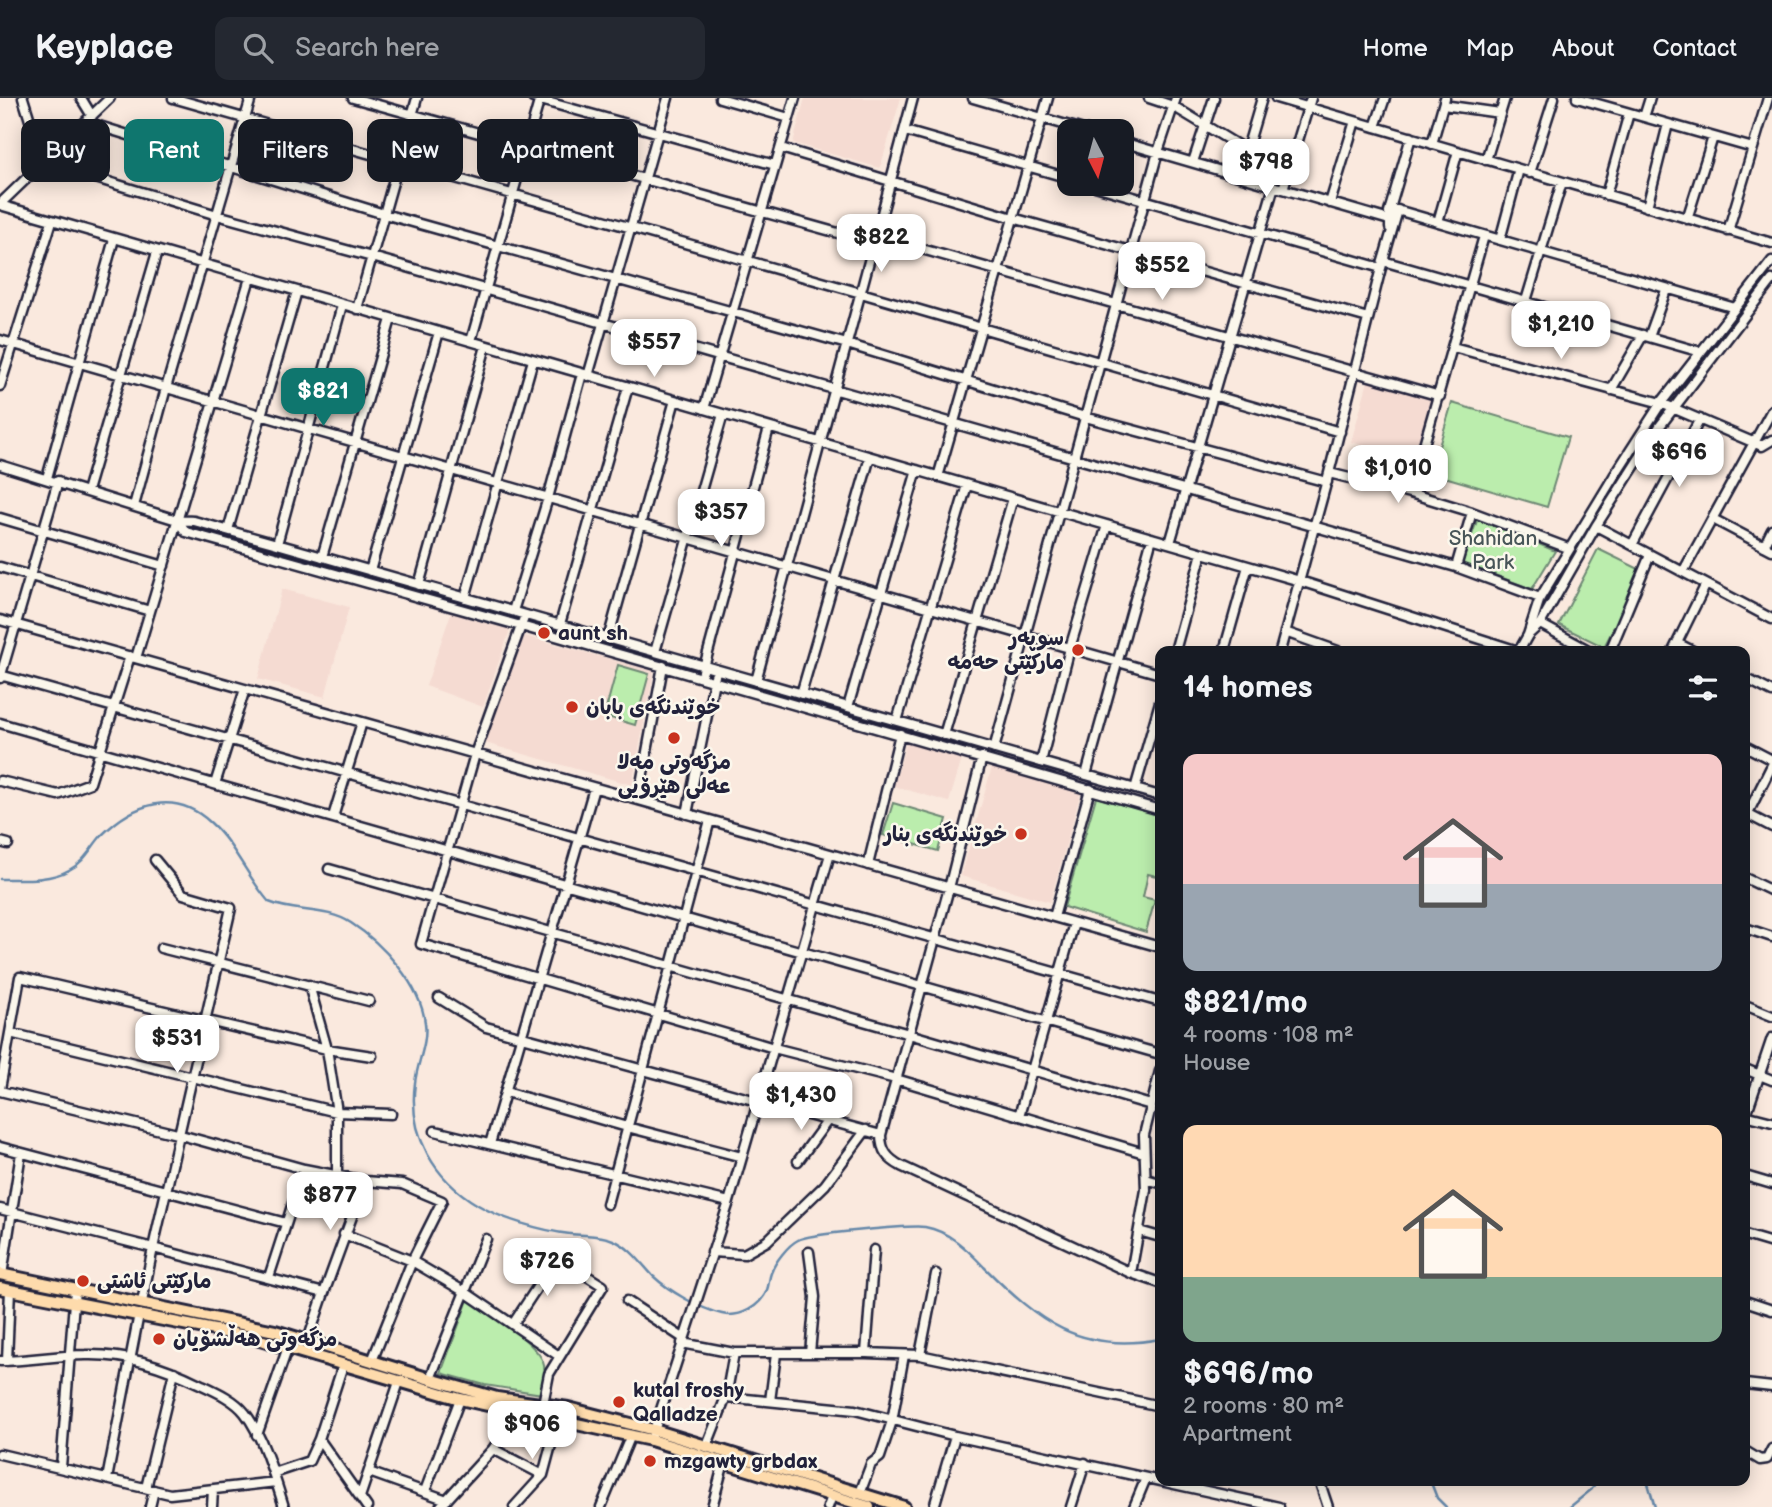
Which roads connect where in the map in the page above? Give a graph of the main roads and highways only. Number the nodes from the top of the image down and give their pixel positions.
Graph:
1 (1, 1275) edge
2 (5, 1289) edge
3 (653, 1435) junction
4 (830, 1501) edge
5 (869, 1507) edge
6 (904, 1507) edge

1 - 3 main road
2 - 3 main road
3 - 4 main road
3 - 6 main road
4 - 5 main road

